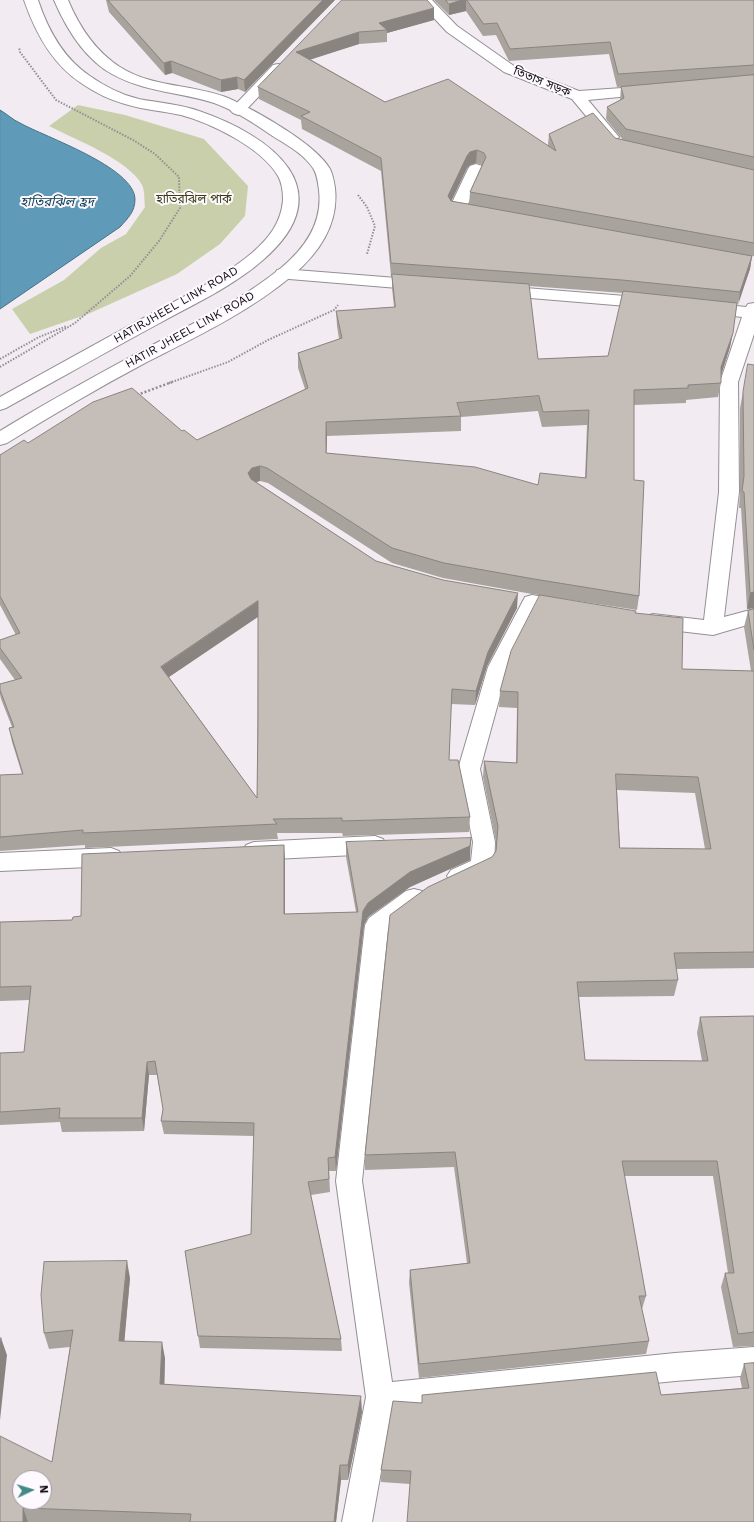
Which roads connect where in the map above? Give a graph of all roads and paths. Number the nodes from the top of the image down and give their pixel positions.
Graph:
1 (31, 0) edge
2 (61, 0) edge
3 (424, 0) edge
4 (18, 45) dead end
5 (286, 60) edge
6 (662, 89) edge
7 (577, 96) junction
8 (238, 110) junction
9 (619, 146) edge
10 (476, 169) dead end
11 (355, 190) dead end
12 (496, 216) edge
13 (284, 274) junction
14 (354, 280) junction
15 (440, 286) edge
16 (487, 290) edge
17 (667, 304) edge
18 (690, 306) edge
19 (753, 310) edge
20 (75, 323) junction
21 (0, 359) edge
22 (0, 367) edge
23 (132, 397) edge
24 (0, 404) edge
25 (0, 439) edge
26 (584, 610) edge
27 (754, 616) edge
28 (629, 618) edge
29 (713, 628) junction
30 (461, 842) edge
31 (484, 842) junction
32 (398, 844) edge
33 (237, 851) edge
34 (134, 856) edge
35 (0, 862) edge
36 (754, 1361) edge
37 (380, 1397) junction
38 (357, 1522) edge

1 - 24 street, HATIRJHEEL LINK ROAD
2 - 8 street, HATIR JHEEL LINK ROAD
3 - 7 street, তিতাস সড়ক
4 - 20 path
5 - 8 street
6 - 7 street
7 - 9 street, তিতাস সড়ক
8 - 13 street, HATIR JHEEL LINK ROAD
10 - 12 street
11 - 14 path
13 - 14 street
13 - 25 street, HATIR JHEEL LINK ROAD
14 - 15 street
14 - 23 path
16 - 17 street
18 - 19 street
19 - 29 street
20 - 21 path
20 - 22 path
26 - 31 street
27 - 29 street
28 - 29 street
30 - 31 street
31 - 37 street
32 - 33 street
34 - 35 street
36 - 37 street
37 - 38 street

